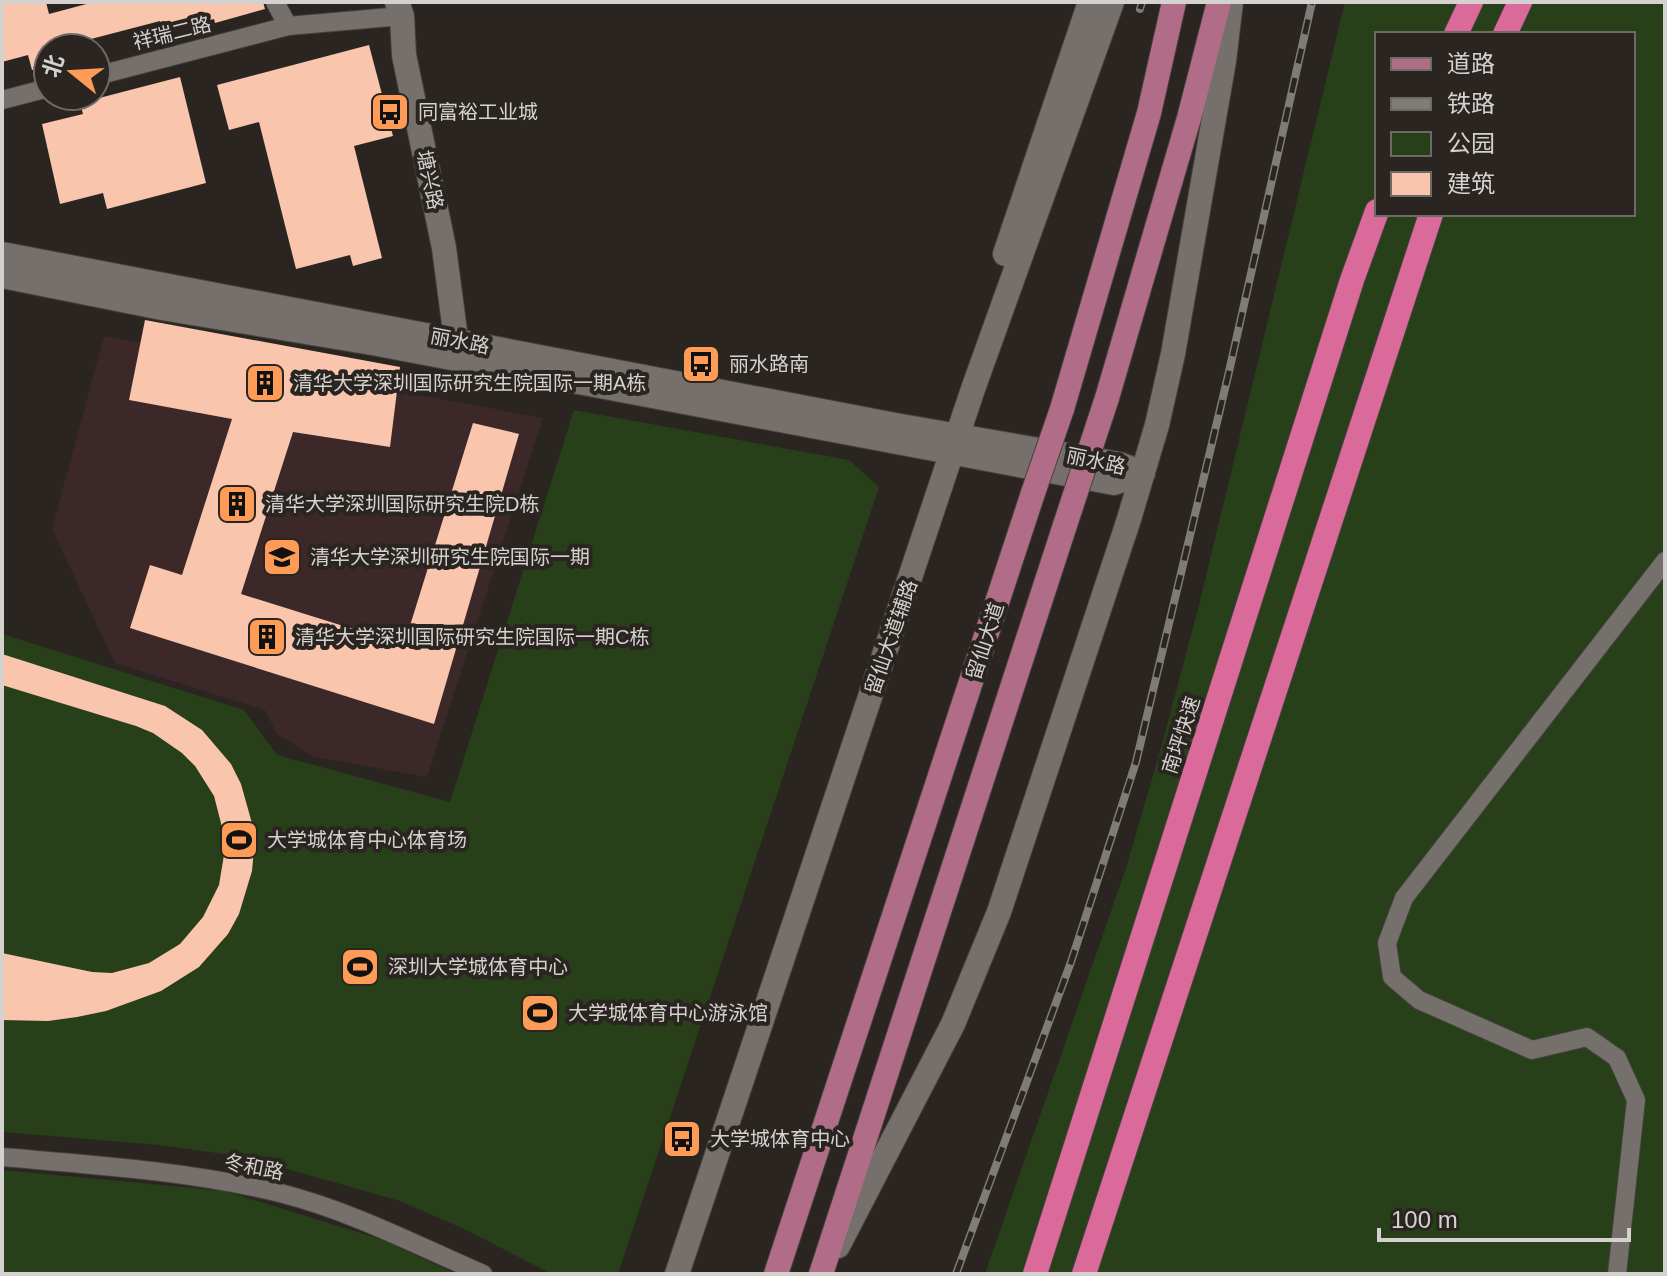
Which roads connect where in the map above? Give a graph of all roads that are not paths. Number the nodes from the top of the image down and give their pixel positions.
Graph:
1 (275, 2) edge
2 (1090, 2) edge
3 (1112, 2) edge
4 (1174, 2) edge
5 (1219, 2) edge
6 (1231, 2) edge
7 (1471, 2) edge
8 (1520, 2) edge
9 (400, 9) edge
10 (288, 26) junction
11 (1457, 32) edge
12 (1506, 32) edge
13 (112, 72) edge
14 (32, 92) edge
15 (2, 100) edge
16 (1375, 216) edge
17 (1430, 216) edge
18 (2, 254) edge
19 (2, 276) edge
20 (458, 350) junction
21 (948, 443) junction
22 (1143, 473) junction
23 (1665, 561) edge
24 (2, 1157) edge
25 (483, 1274) edge
26 (660, 1274) edge
27 (677, 1274) edge
28 (776, 1274) edge
29 (823, 1274) edge
30 (1035, 1274) edge
31 (1084, 1274) edge
32 (1617, 1274) edge

1 - 10 street
2 - 21 main road, 留仙大道辅路
3 - 21 main road, 留仙大道辅路
4 - 28 main road, 留仙大道, bridge
5 - 29 main road, 留仙大道, bridge
6 - 22 main road
7 - 11 highway
8 - 12 highway
9 - 10 street, 祥瑞二路
9 - 20 main road, 塘兴路
10 - 13 street, 祥瑞二路
14 - 15 street
16 - 30 highway, 南坪快速
17 - 31 highway
18 - 20 main road, 丽水路
19 - 20 main road, 丽水路
20 - 21 main road, 丽水路
21 - 22 main road, 丽水路
21 - 26 main road, 留仙大道辅路
21 - 27 main road, 留仙大道辅路
22 - 29 main road
23 - 32 street
24 - 25 street, 冬和路

